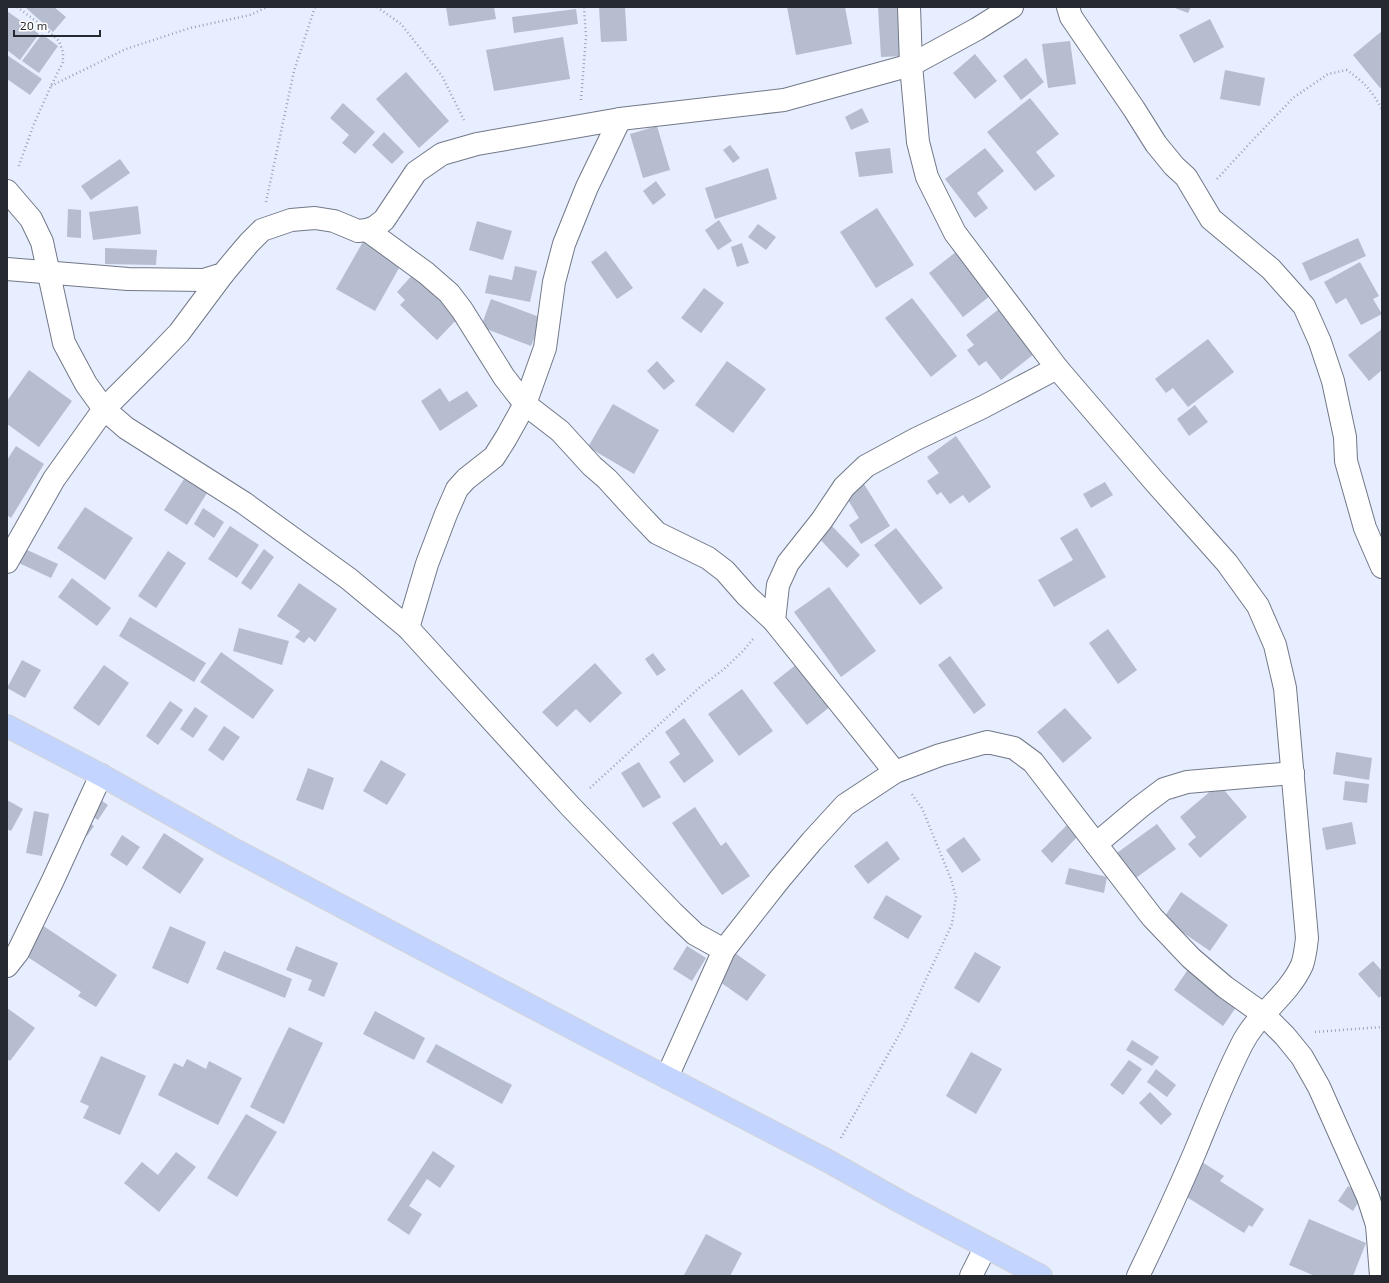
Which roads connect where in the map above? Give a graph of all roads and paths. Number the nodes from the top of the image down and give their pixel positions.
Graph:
1 (17, 7) edge
2 (267, 7) edge
3 (315, 7) edge
4 (377, 7) edge
5 (584, 7) edge
6 (909, 7) edge
7 (1012, 7) edge
8 (1068, 7) edge
9 (911, 65) junction
10 (51, 86) junction
11 (1382, 109) edge
12 (620, 118) junction
13 (579, 126) junction
14 (476, 144) junction
15 (9, 193) edge
16 (1200, 199) junction
17 (262, 230) junction
18 (367, 230) junction
19 (7, 269) edge
20 (50, 273) junction
21 (223, 274) junction
22 (1057, 368) junction
23 (525, 404) junction
24 (104, 409) junction
25 (7, 562) edge
26 (1382, 567) edge
27 (772, 619) junction
28 (408, 628) junction
29 (7, 726) edge
30 (895, 772) junction
31 (1293, 773) junction
32 (102, 775) junction
33 (570, 806) junction
34 (1096, 844) junction
35 (724, 950) junction
36 (7, 966) edge
37 (1263, 1014) junction
38 (1382, 1027) edge
39 (1285, 1036) junction
40 (667, 1078) junction
41 (828, 1161) junction
42 (985, 1248) junction
43 (971, 1276) edge
44 (1041, 1276) edge
45 (1138, 1276) edge
46 (1382, 1276) edge

1 - 10 path
2 - 10 path
3 - 17 path
4 - 14 path
5 - 13 path
6 - 9 street
7 - 9 street
8 - 16 street
9 - 12 street
9 - 22 street
10 - 15 path
11 - 16 path
12 - 13 street
12 - 23 street
13 - 14 street
14 - 18 street
15 - 20 street
16 - 26 street
17 - 18 street
17 - 21 street
18 - 23 street
19 - 20 street
20 - 21 street
20 - 24 street
21 - 24 street
22 - 27 street
22 - 31 street
23 - 27 street
23 - 28 street
24 - 25 street
24 - 28 street
27 - 30 street
27 - 33 path
28 - 33 street
29 - 32 main road
30 - 34 street
30 - 35 street
30 - 41 path
31 - 34 street
31 - 37 street
32 - 36 street
32 - 40 main road
33 - 35 street
34 - 37 street
35 - 40 street
37 - 39 street
37 - 45 street
38 - 39 path
39 - 46 street
40 - 41 main road
41 - 42 main road
42 - 43 street
42 - 44 main road

